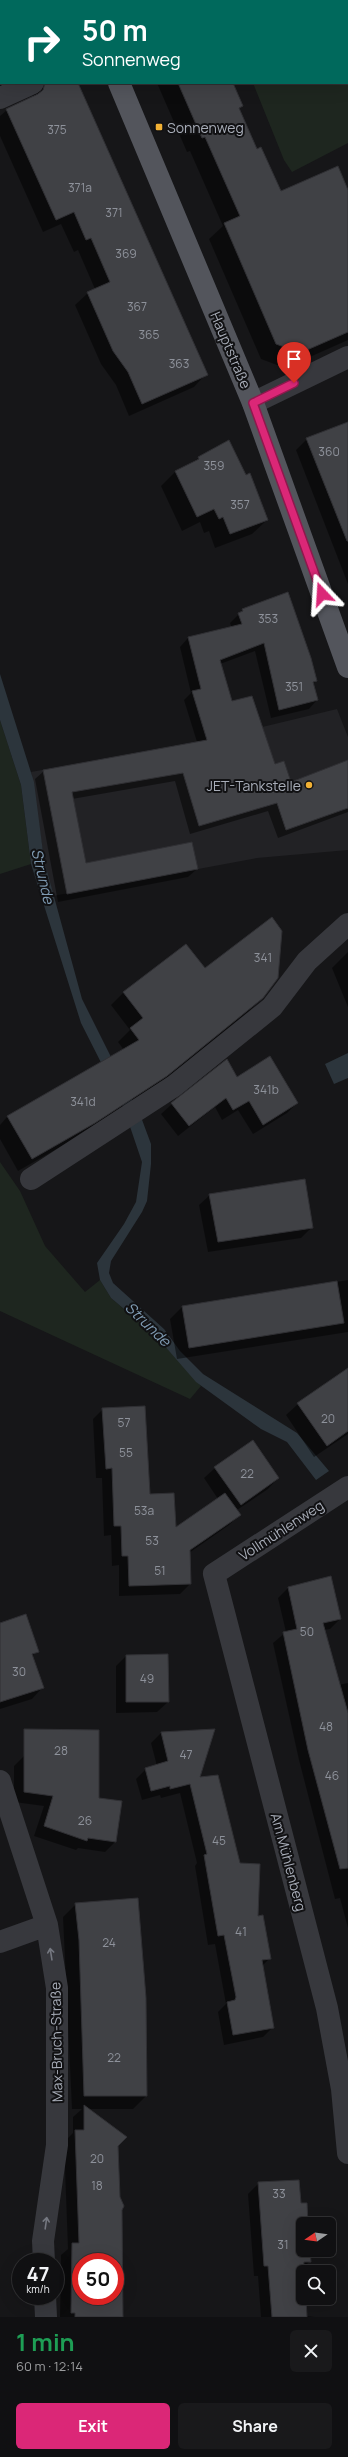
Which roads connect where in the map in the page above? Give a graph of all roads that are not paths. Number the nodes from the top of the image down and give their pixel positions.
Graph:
1 (31, 84) edge
2 (119, 84) edge
3 (0, 98) edge
4 (348, 357) edge
5 (253, 403) junction
6 (348, 667) edge
7 (348, 924) edge
8 (31, 1179) dead end
9 (348, 1487) edge
10 (214, 1574) joint
11 (0, 1781) edge
12 (47, 1925) junction
13 (0, 1942) edge
14 (348, 2153) edge
15 (44, 2253) edge
16 (45, 2305) edge
17 (46, 2317) edge

1 - 3 street
2 - 5 main road, Hauptstraße
4 - 5 street
5 - 6 main road, Hauptstraße
7 - 8 street
9 - 10 street, Vollmühlenweg
10 - 14 street, Am Mühlenberg
11 - 12 street, Max-Bruch-Straße
12 - 13 street
15 -> 12 street, Max-Bruch-Straße
16 - 17 street

